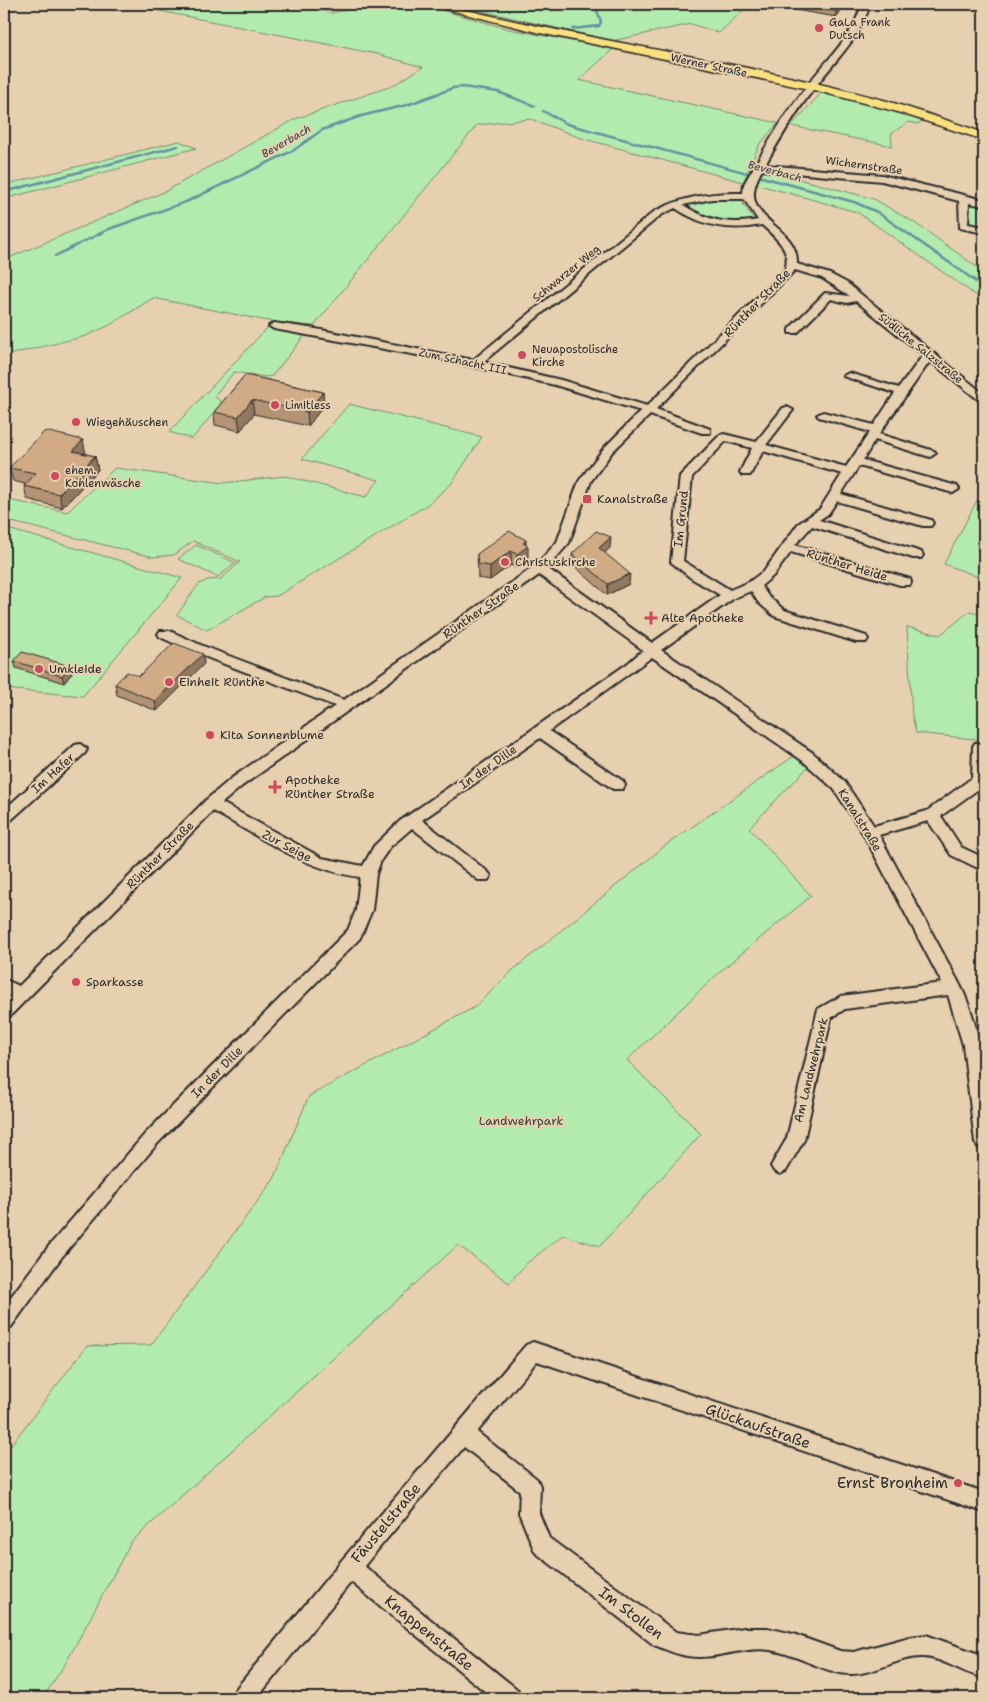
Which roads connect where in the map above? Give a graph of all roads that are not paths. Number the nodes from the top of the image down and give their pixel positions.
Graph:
1 (431, 4) edge
2 (866, 4) edge
3 (811, 87) junction
4 (984, 137) edge
5 (755, 173) junction
6 (747, 196) junction
7 (964, 200) junction
8 (984, 203) edge
9 (675, 204) junction
10 (765, 222) junction
11 (984, 230) edge
12 (792, 266) junction
13 (858, 297) junction
14 (274, 326) dead end
15 (793, 331) dead end
16 (929, 354) junction
17 (476, 363) junction
18 (849, 376) dead end
19 (902, 392) junction
20 (984, 399) edge
21 (648, 410) junction
22 (787, 410) dead end
23 (823, 415) dead end
24 (706, 431) dead end
25 (875, 433) junction
26 (760, 448) junction
27 (930, 453) dead end
28 (857, 462) junction
29 (746, 472) dead end
30 (850, 472) junction
31 (953, 489) dead end
32 (834, 496) junction
33 (809, 521) junction
34 (927, 523) dead end
35 (788, 547) junction
36 (917, 556) dead end
37 (539, 569) junction
38 (905, 582) dead end
39 (754, 585) junction
40 (728, 595) junction
41 (165, 634) dead end
42 (860, 639) dead end
43 (653, 651) junction
44 (345, 706) junction
45 (539, 731) junction
46 (980, 746) dead end
47 (80, 749) dead end
48 (982, 780) edge
49 (618, 786) dead end
50 (211, 804) junction
51 (932, 815) junction
52 (4, 818) edge
53 (412, 820) junction
54 (870, 832) junction
55 (984, 865) edge
56 (368, 872) junction
57 (483, 876) dead end
58 (4, 985) edge
59 (953, 988) junction
60 (20, 994) junction
61 (4, 1011) edge
62 (980, 1064) edge
63 (984, 1142) edge
64 (780, 1166) dead end
65 (4, 1321) edge
66 (533, 1350) joint
67 (462, 1433) junction
68 (984, 1502) edge
69 (349, 1567) junction
70 (984, 1661) edge
71 (243, 1698) edge
72 (510, 1698) edge

1 - 3 main road, Werner Straße
2 - 3 street
3 - 4 main road, Werner Straße
3 - 5 street
5 - 6 street
5 - 7 street, Wichernstraße
6 - 9 street, Schwarzer Weg
6 - 10 street, Rünther Straße
7 - 8 street, Wichernstraße
7 - 11 street
9 - 10 street
9 - 17 street, Schwarzer Weg
10 - 12 street, Rünther Straße
12 - 13 street, Südliche Salzstraße
12 - 21 street, Rünther Straße
13 - 15 street
13 - 16 street, Südliche Salzstraße
14 - 17 street, Zum Schacht III
16 - 19 street, Rünther Heide
16 - 20 street, Südliche Salzstraße
17 - 21 street, Zum Schacht III
18 - 19 street
19 - 25 street, Rünther Heide
21 - 24 street
21 - 37 street, Rünther Straße
22 - 26 street
23 - 25 street
25 - 27 street
25 - 28 street, Rünther Heide
26 - 29 street
26 - 30 street, Im Grund
26 - 40 street, Im Grund
28 - 30 street, Rünther Heide
28 - 31 street
30 - 32 street, Rünther Heide
32 - 33 street, Rünther Heide
32 - 34 street
33 - 35 street, Rünther Heide
33 - 36 street
35 - 38 street, Rünther Heide
35 - 39 street, Rünther Heide
37 - 43 street, Kanalstraße
37 - 44 street, Rünther Straße
39 - 40 street, Rünther Heide
39 - 42 street
40 - 43 street, Rünther Heide
41 - 44 street
43 - 45 street, In der Dille
43 - 54 street, Kanalstraße
44 - 50 street, Rünther Straße
45 - 49 street
45 - 53 street, In der Dille
46 - 48 street
47 - 52 street, Im Hafer
48 - 51 street
50 - 56 street, Zur Seige
50 - 60 street, Rünther Straße
51 - 54 street
51 - 55 street
53 - 56 street, In der Dille
53 - 57 street
54 - 59 street, Kanalstraße
56 - 65 street, In der Dille
58 - 60 street
59 - 62 street, Kanalstraße
59 - 64 street, Am Landwehrpark
60 - 61 street, Rünther Straße
62 - 63 street, Kanalstraße
66 - 67 street, Fäustelstraße
66 - 68 street, Glückaufstraße
67 - 69 street, Fäustelstraße
67 - 70 street, Im Stollen
69 - 71 street, Fäustelstraße
69 - 72 street, Knappenstraße

